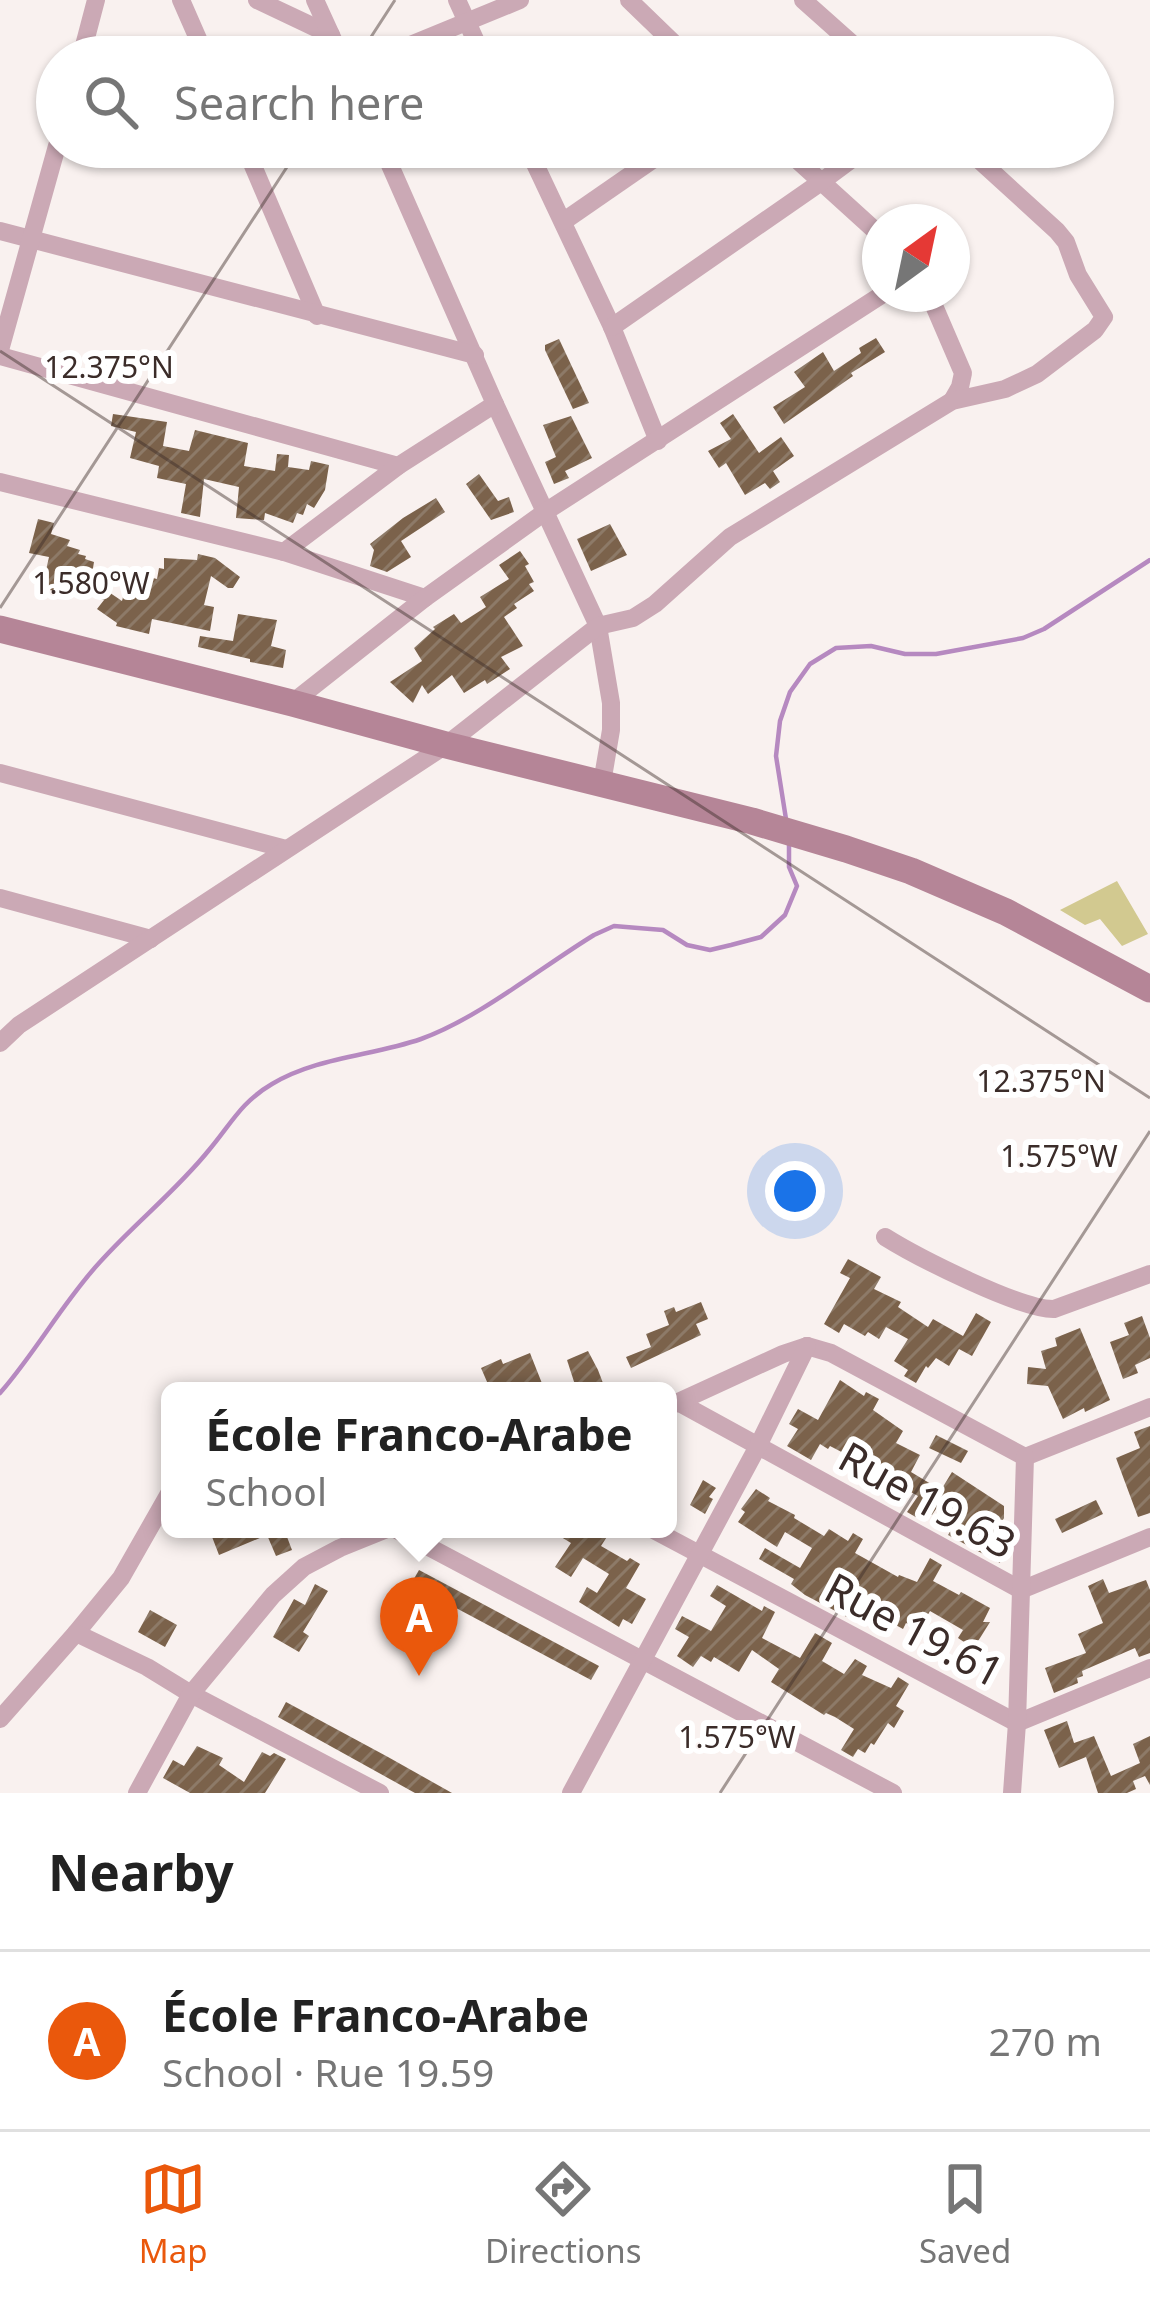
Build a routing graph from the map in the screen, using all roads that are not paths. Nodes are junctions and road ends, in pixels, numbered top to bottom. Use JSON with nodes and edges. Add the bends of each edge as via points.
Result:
{"nodes":[{"id":1,"x":96,"y":0,"type":"edge"},
{"id":2,"x":181,"y":0,"type":"edge"},
{"id":3,"x":257,"y":0,"type":"edge"},
{"id":4,"x":315,"y":0,"type":"edge"},
{"id":5,"x":458,"y":0,"type":"edge"},
{"id":6,"x":520,"y":0,"type":"edge"},
{"id":7,"x":629,"y":0,"type":"edge"},
{"id":8,"x":803,"y":0,"type":"edge"},
{"id":9,"x":467,"y":24,"type":"junction"},
{"id":10,"x":331,"y":35,"type":"joint"},
{"id":11,"x":87,"y":36,"type":"edge"},
{"id":12,"x":197,"y":36,"type":"edge"},
{"id":13,"x":436,"y":36,"type":"edge"},
{"id":14,"x":473,"y":36,"type":"edge"},
{"id":15,"x":666,"y":36,"type":"edge"},
{"id":16,"x":843,"y":36,"type":"edge"},
{"id":17,"x":51,"y":168,"type":"edge"},
{"id":18,"x":253,"y":168,"type":"edge"},
{"id":19,"x":391,"y":168,"type":"edge"},
{"id":20,"x":537,"y":168,"type":"edge"},
{"id":21,"x":640,"y":168,"type":"edge"},
{"id":22,"x":806,"y":168,"type":"edge"},
{"id":23,"x":840,"y":168,"type":"edge"},
{"id":24,"x":988,"y":168,"type":"edge"},
{"id":25,"x":821,"y":182,"type":"junction"},
{"id":26,"x":862,"y":219,"type":"edge"},
{"id":27,"x":563,"y":220,"type":"junction"},
{"id":28,"x":0,"y":230,"type":"edge"},
{"id":29,"x":32,"y":239,"type":"junction"},
{"id":30,"x":862,"y":308,"type":"edge"},
{"id":31,"x":937,"y":312,"type":"edge"},
{"id":32,"x":317,"y":316,"type":"junction"},
{"id":33,"x":611,"y":327,"type":"junction"},
{"id":34,"x":0,"y":353,"type":"edge"},
{"id":35,"x":475,"y":355,"type":"junction"},
{"id":36,"x":952,"y":401,"type":"junction"},
{"id":37,"x":495,"y":404,"type":"junction"},
{"id":38,"x":658,"y":441,"type":"junction"},
{"id":39,"x":398,"y":466,"type":"junction"},
{"id":40,"x":0,"y":482,"type":"edge"},
{"id":41,"x":545,"y":512,"type":"junction"},
{"id":42,"x":284,"y":552,"type":"junction"},
{"id":43,"x":425,"y":598,"type":"junction"},
{"id":44,"x":598,"y":626,"type":"junction"},
{"id":45,"x":0,"y":629,"type":"edge"},
{"id":46,"x":292,"y":703,"type":"junction"},
{"id":47,"x":446,"y":745,"type":"junction"},
{"id":48,"x":0,"y":773,"type":"edge"},
{"id":49,"x":602,"y":783,"type":"junction"},
{"id":50,"x":286,"y":849,"type":"junction"},
{"id":51,"x":0,"y":898,"type":"edge"},
{"id":52,"x":151,"y":939,"type":"junction"},
{"id":53,"x":1150,"y":989,"type":"edge"},
{"id":54,"x":9,"y":1023,"type":"edge"},
{"id":55,"x":0,"y":1043,"type":"edge"},
{"id":56,"x":885,"y":1237,"type":"dead end"},
{"id":57,"x":1150,"y":1274,"type":"edge"},
{"id":58,"x":807,"y":1346,"type":"junction"},
{"id":59,"x":677,"y":1403,"type":"edge"},
{"id":60,"x":677,"y":1407,"type":"edge"},
{"id":61,"x":1150,"y":1407,"type":"edge"},
{"id":62,"x":758,"y":1446,"type":"junction"},
{"id":63,"x":1025,"y":1457,"type":"junction"},
{"id":64,"x":161,"y":1508,"type":"edge"},
{"id":65,"x":1150,"y":1537,"type":"edge"},
{"id":66,"x":331,"y":1538,"type":"edge"},
{"id":67,"x":367,"y":1538,"type":"edge"},
{"id":68,"x":408,"y":1538,"type":"edge"},
{"id":69,"x":669,"y":1538,"type":"edge"},
{"id":70,"x":340,"y":1548,"type":"junction"},
{"id":71,"x":700,"y":1554,"type":"junction"},
{"id":72,"x":1021,"y":1590,"type":"junction"},
{"id":73,"x":76,"y":1633,"type":"junction"},
{"id":74,"x":643,"y":1660,"type":"junction"},
{"id":75,"x":1150,"y":1668,"type":"edge"},
{"id":76,"x":191,"y":1694,"type":"junction"},
{"id":77,"x":0,"y":1719,"type":"edge"},
{"id":78,"x":1017,"y":1724,"type":"junction"},
{"id":79,"x":136,"y":1793,"type":"edge"},
{"id":80,"x":380,"y":1793,"type":"edge"},
{"id":81,"x":571,"y":1793,"type":"edge"},
{"id":82,"x":893,"y":1793,"type":"edge"},
{"id":83,"x":1012,"y":1793,"type":"edge"}],
"edges":[{"from":1,"to":11,"type":"street"},
{"from":2,"to":12,"type":"street"},
{"from":3,"to":10,"type":"street"},
{"from":4,"to":10,"type":"street"},
{"from":5,"to":9,"type":"street"},
{"from":6,"to":9,"type":"street"},
{"from":7,"to":15,"type":"street"},
{"from":8,"to":16,"type":"street"},
{"from":9,"to":13,"type":"street"},
{"from":9,"to":14,"type":"street"},
{"from":17,"to":29,"type":"street"},
{"from":18,"to":32,"type":"street"},
{"from":19,"to":35,"type":"street"},
{"from":20,"to":27,"type":"street"},
{"from":21,"to":27,"type":"street"},
{"from":22,"to":25,"type":"street"},
{"from":23,"to":25,"type":"street"},
{"from":24,"to":36,"type":"street","via":[[1066,242],[1104,317],[1037,374]]},
{"from":25,"to":26,"type":"street"},
{"from":25,"to":33,"type":"street"},
{"from":27,"to":33,"type":"street"},
{"from":28,"to":29,"type":"street"},
{"from":29,"to":32,"type":"street"},
{"from":29,"to":34,"type":"street"},
{"from":30,"to":38,"type":"street"},
{"from":31,"to":36,"type":"street","via":[[963,373]]},
{"from":32,"to":35,"type":"street"},
{"from":33,"to":38,"type":"street"},
{"from":34,"to":39,"type":"street"},
{"from":35,"to":37,"type":"street"},
{"from":36,"to":44,"type":"street","via":[[730,537],[633,618]]},
{"from":37,"to":39,"type":"street"},
{"from":37,"to":41,"type":"street"},
{"from":38,"to":41,"type":"street"},
{"from":39,"to":42,"type":"street"},
{"from":40,"to":42,"type":"street"},
{"from":41,"to":43,"type":"street"},
{"from":41,"to":44,"type":"street"},
{"from":42,"to":43,"type":"street"},
{"from":43,"to":46,"type":"street"},
{"from":44,"to":47,"type":"street"},
{"from":44,"to":49,"type":"street","via":[[611,703]]},
{"from":45,"to":46,"type":"street"},
{"from":46,"to":47,"type":"street"},
{"from":47,"to":49,"type":"street"},
{"from":47,"to":50,"type":"street"},
{"from":48,"to":50,"type":"street"},
{"from":49,"to":53,"type":"street","via":[[911,871]]},
{"from":50,"to":52,"type":"street"},
{"from":51,"to":52,"type":"street"},
{"from":52,"to":54,"type":"street"},
{"from":54,"to":55,"type":"street"},
{"from":56,"to":57,"type":"street","via":[[1040,1310]]},
{"from":58,"to":59,"type":"street"},
{"from":58,"to":62,"type":"street"},
{"from":58,"to":63,"type":"street"},
{"from":60,"to":62,"type":"street","name":"Rue 19.63"},
{"from":61,"to":63,"type":"street"},
{"from":62,"to":71,"type":"street"},
{"from":62,"to":72,"type":"street","name":"Rue 19.63"},
{"from":63,"to":72,"type":"street"},
{"from":64,"to":73,"type":"street","via":[[121,1578]]},
{"from":65,"to":72,"type":"street","name":"Rue 19.63"},
{"from":66,"to":70,"type":"street"},
{"from":67,"to":70,"type":"street"},
{"from":68,"to":74,"type":"street"},
{"from":69,"to":71,"type":"street","name":"Rue 19.61"},
{"from":70,"to":76,"type":"street","via":[[273,1595]]},
{"from":71,"to":74,"type":"street"},
{"from":71,"to":78,"type":"street","name":"Rue 19.61"},
{"from":72,"to":78,"type":"street"},
{"from":73,"to":76,"type":"street"},
{"from":73,"to":77,"type":"street"},
{"from":74,"to":81,"type":"street"},
{"from":74,"to":82,"type":"street"},
{"from":75,"to":78,"type":"street","name":"Rue 19.61"},
{"from":76,"to":79,"type":"street"},
{"from":76,"to":80,"type":"street"},
{"from":78,"to":83,"type":"street"}]}
